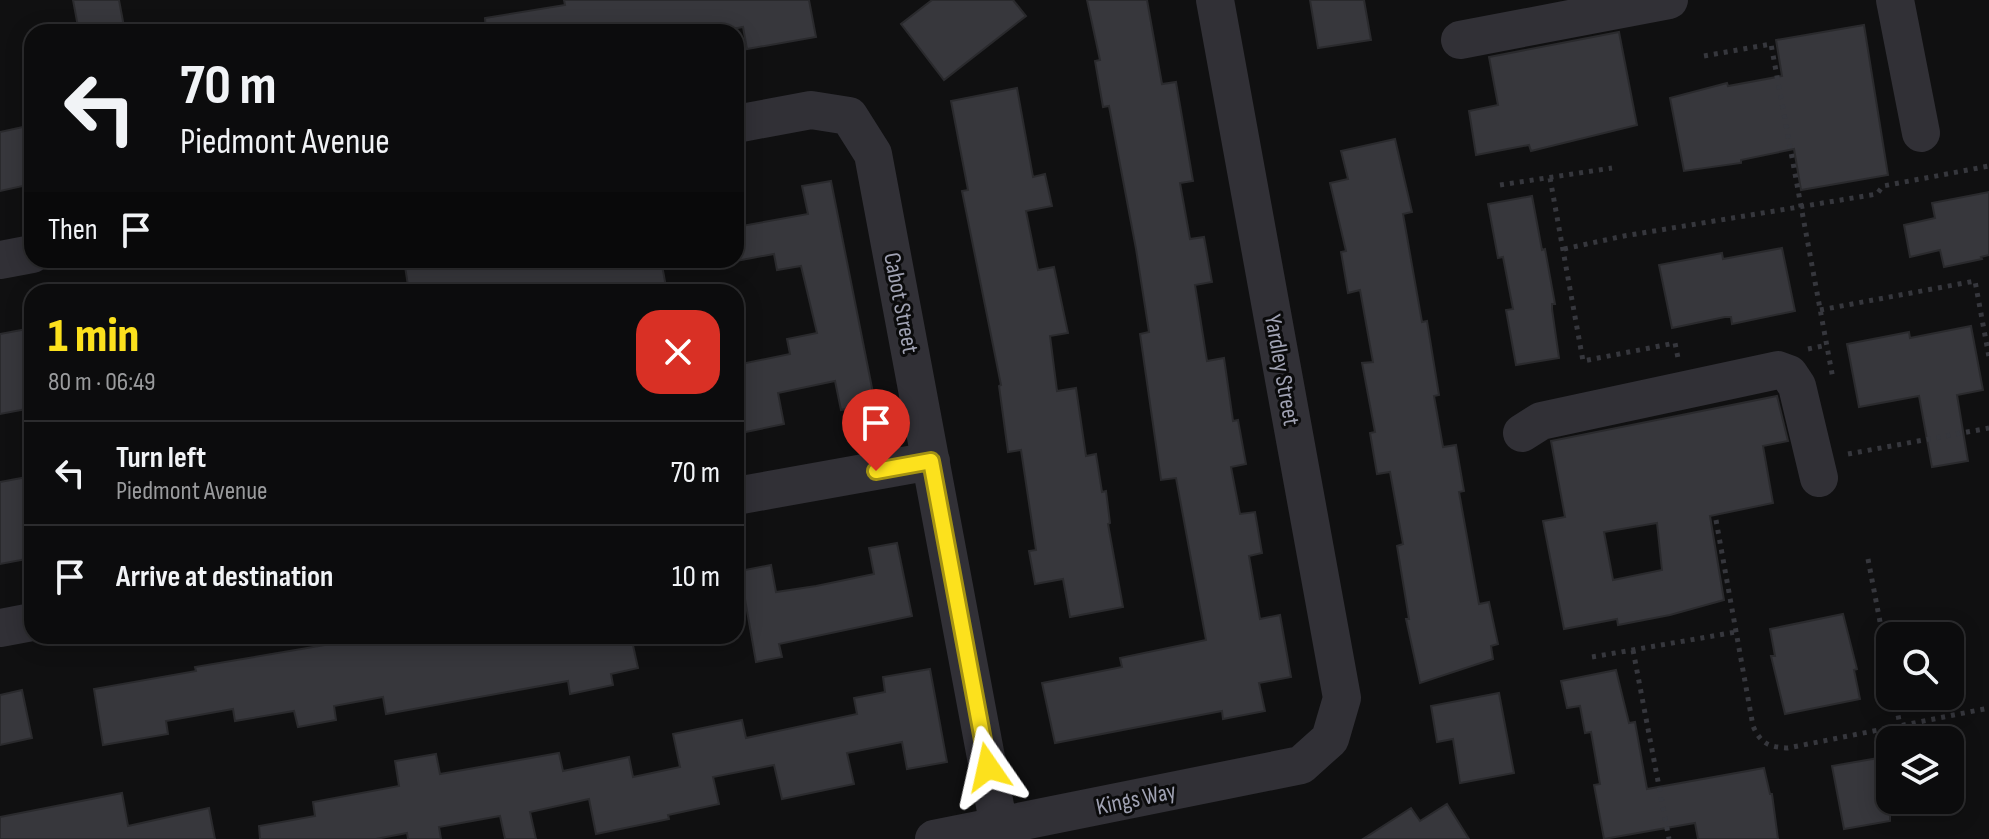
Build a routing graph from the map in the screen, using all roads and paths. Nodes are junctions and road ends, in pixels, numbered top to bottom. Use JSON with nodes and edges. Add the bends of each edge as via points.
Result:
{"nodes":[{"id":1,"x":1215,"y":0,"type":"edge"},
{"id":2,"x":1669,"y":0,"type":"edge"},
{"id":3,"x":1895,"y":0,"type":"edge"},
{"id":4,"x":1460,"y":40,"type":"dead end"},
{"id":5,"x":1704,"y":56,"type":"dead end"},
{"id":6,"x":744,"y":123,"type":"edge"},
{"id":7,"x":1921,"y":133,"type":"dead end"},
{"id":8,"x":1989,"y":166,"type":"edge"},
{"id":9,"x":1612,"y":168,"type":"dead end"},
{"id":10,"x":1550,"y":178,"type":"junction"},
{"id":11,"x":1500,"y":185,"type":"dead end"},
{"id":12,"x":1801,"y":208,"type":"junction"},
{"id":13,"x":1564,"y":249,"type":"junction"},
{"id":14,"x":24,"y":256,"type":"edge"},
{"id":15,"x":0,"y":260,"type":"edge"},
{"id":16,"x":1989,"y":295,"type":"edge"},
{"id":17,"x":1978,"y":297,"type":"junction"},
{"id":18,"x":1820,"y":310,"type":"junction"},
{"id":19,"x":1827,"y":345,"type":"junction"},
{"id":20,"x":1798,"y":351,"type":"dead end"},
{"id":21,"x":1989,"y":357,"type":"edge"},
{"id":22,"x":1678,"y":358,"type":"dead end"},
{"id":23,"x":1835,"y":392,"type":"dead end"},
{"id":24,"x":1989,"y":428,"type":"edge"},
{"id":25,"x":1522,"y":433,"type":"dead end"},
{"id":26,"x":931,"y":461,"type":"junction"},
{"id":27,"x":1833,"y":466,"type":"joint"},
{"id":28,"x":744,"y":495,"type":"edge"},
{"id":29,"x":1716,"y":520,"type":"dead end"},
{"id":30,"x":1868,"y":559,"type":"dead end"},
{"id":31,"x":1880,"y":622,"type":"edge"},
{"id":32,"x":24,"y":624,"type":"edge"},
{"id":33,"x":0,"y":628,"type":"edge"},
{"id":34,"x":1736,"y":632,"type":"junction"},
{"id":35,"x":1633,"y":650,"type":"junction"},
{"id":36,"x":1592,"y":657,"type":"dead end"},
{"id":37,"x":1989,"y":708,"type":"edge"},
{"id":38,"x":1897,"y":710,"type":"edge"},
{"id":39,"x":1900,"y":725,"type":"junction"},
{"id":40,"x":1330,"y":739,"type":"joint"},
{"id":41,"x":999,"y":827,"type":"junction"},
{"id":42,"x":934,"y":839,"type":"edge"},
{"id":43,"x":1669,"y":839,"type":"edge"}],
"edges":[{"from":1,"to":40,"type":"street","name":"Yardley Street","via":[[1342,698]]},
{"from":2,"to":4,"type":"street"},
{"from":3,"to":7,"type":"street"},
{"from":5,"to":12,"type":"path","via":[[1771,44]]},
{"from":6,"to":26,"type":"street","name":"Cabot Street","via":[[811,110],[849,116],[873,154]]},
{"from":8,"to":12,"type":"path"},
{"from":9,"to":10,"type":"path"},
{"from":10,"to":11,"type":"path"},
{"from":10,"to":13,"type":"path"},
{"from":12,"to":13,"type":"path"},
{"from":12,"to":18,"type":"path"},
{"from":13,"to":22,"type":"path","via":[[1583,361],[1675,343]]},
{"from":14,"to":15,"type":"street"},
{"from":16,"to":17,"type":"path"},
{"from":17,"to":18,"type":"path","via":[[1975,281]]},
{"from":17,"to":21,"type":"path"},
{"from":18,"to":19,"type":"path"},
{"from":19,"to":20,"type":"path"},
{"from":19,"to":23,"type":"path"},
{"from":24,"to":27,"type":"path"},
{"from":25,"to":27,"type":"street","via":[[1541,421],[1778,370],[1789,374],[1797,386]]},
{"from":26,"to":28,"type":"street"},
{"from":26,"to":41,"type":"street","name":"Cabot Street"},
{"from":29,"to":34,"type":"path"},
{"from":30,"to":31,"type":"path"},
{"from":32,"to":33,"type":"street"},
{"from":34,"to":35,"type":"path"},
{"from":34,"to":39,"type":"path","via":[[1753,726],[1770,747]]},
{"from":35,"to":36,"type":"path"},
{"from":35,"to":43,"type":"path"},
{"from":37,"to":39,"type":"path"},
{"from":38,"to":39,"type":"path"},
{"from":40,"to":41,"type":"street","name":"Kings Way","via":[[1301,765]]},
{"from":41,"to":42,"type":"street","name":"Kings Way"}]}
